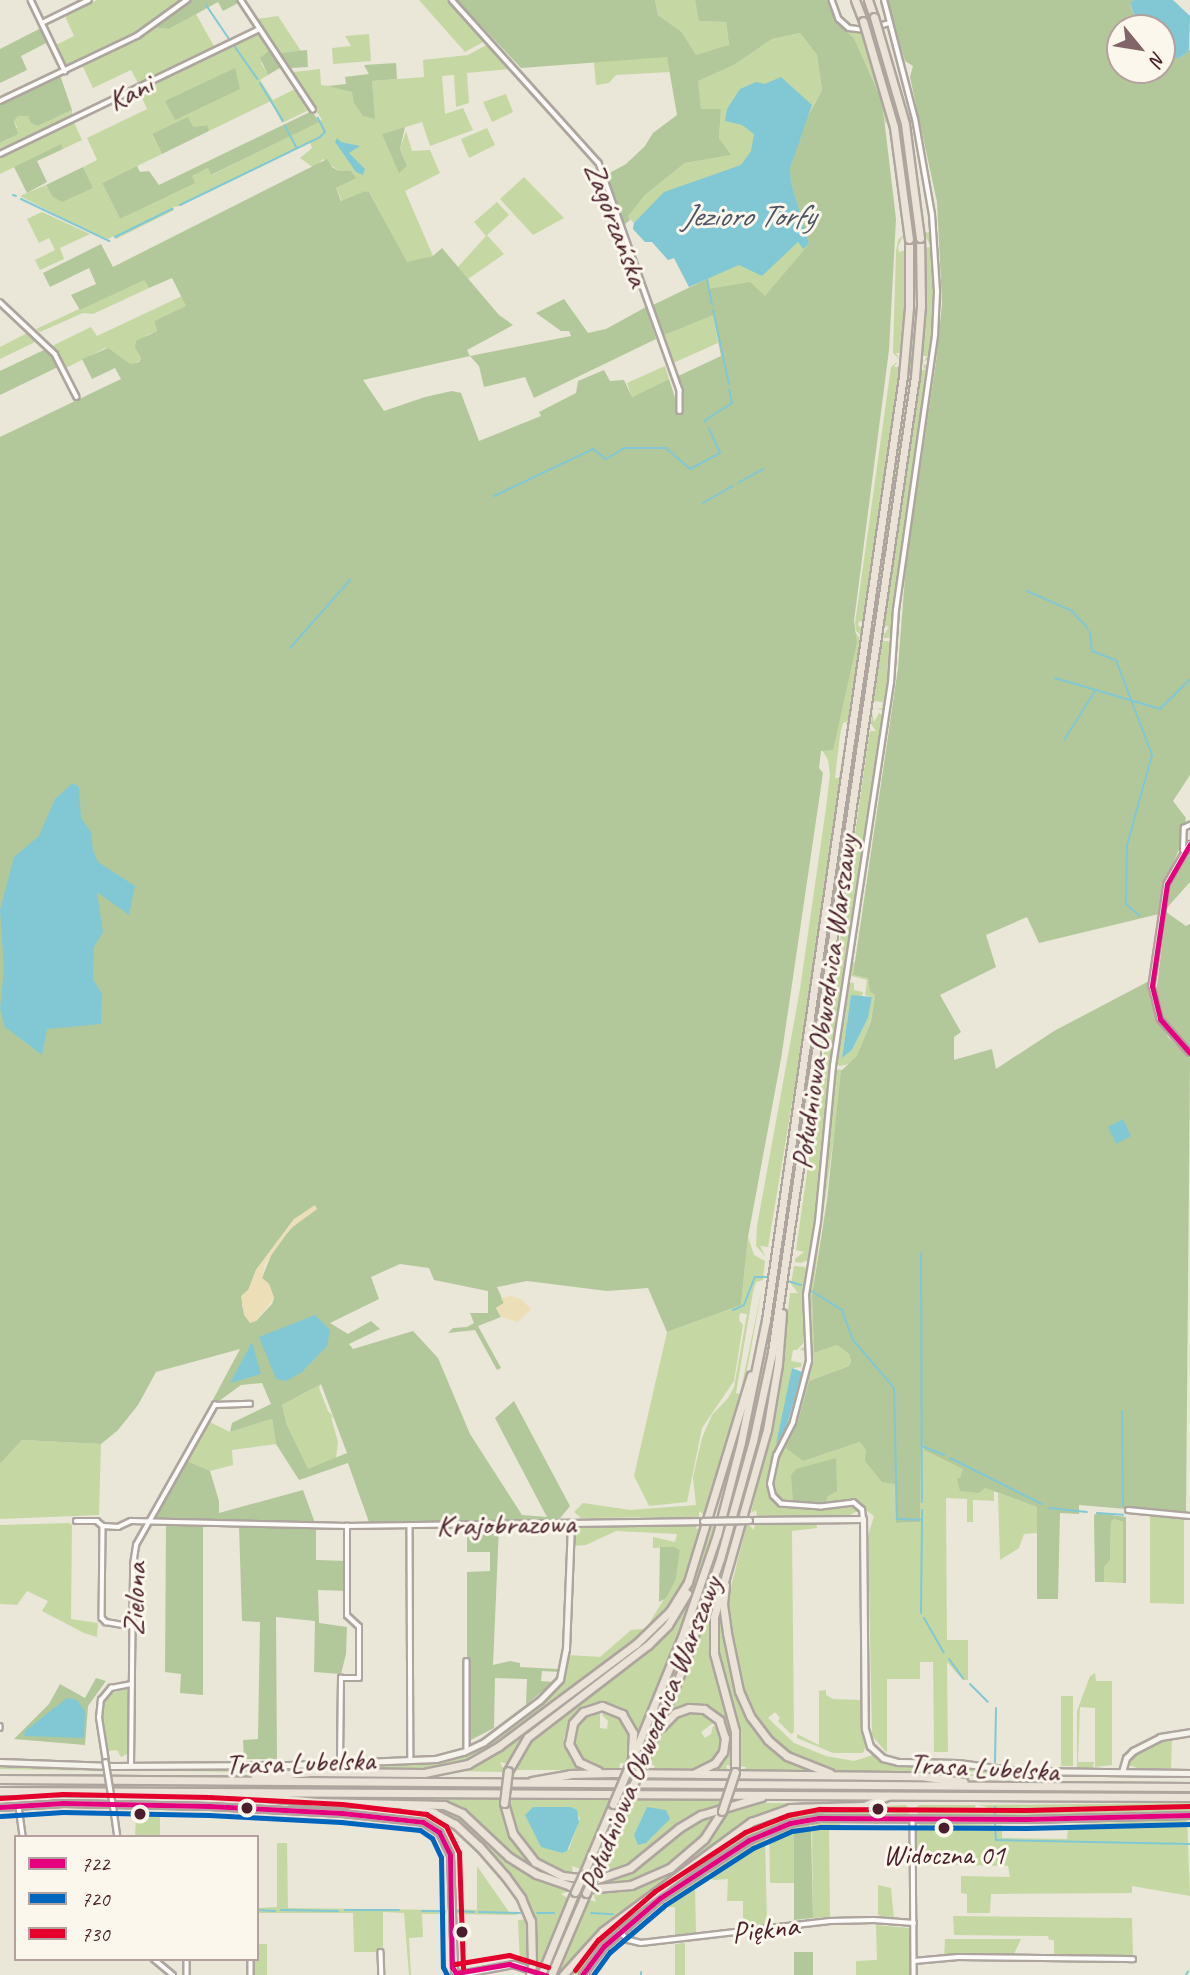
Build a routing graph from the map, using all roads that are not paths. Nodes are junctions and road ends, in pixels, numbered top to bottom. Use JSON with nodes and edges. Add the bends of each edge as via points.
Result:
{"nodes":[{"id":1,"x":31,"y":0,"type":"edge"},
{"id":2,"x":89,"y":0,"type":"edge"},
{"id":3,"x":187,"y":0,"type":"edge"},
{"id":4,"x":241,"y":0,"type":"edge"},
{"id":5,"x":452,"y":0,"type":"edge"},
{"id":6,"x":832,"y":0,"type":"edge"},
{"id":7,"x":855,"y":0,"type":"edge"},
{"id":8,"x":868,"y":0,"type":"edge"},
{"id":9,"x":884,"y":0,"type":"edge"},
{"id":10,"x":42,"y":23,"type":"junction"},
{"id":11,"x":890,"y":23,"type":"junction"},
{"id":12,"x":260,"y":29,"type":"junction"},
{"id":13,"x":65,"y":71,"type":"junction"},
{"id":14,"x":0,"y":92,"type":"edge"},
{"id":15,"x":2,"y":100,"type":"edge"},
{"id":16,"x":313,"y":109,"type":"dead end"},
{"id":17,"x":0,"y":154,"type":"edge"},
{"id":18,"x":0,"y":302,"type":"edge"},
{"id":19,"x":77,"y":397,"type":"dead end"},
{"id":20,"x":680,"y":411,"type":"dead end"},
{"id":21,"x":1190,"y":825,"type":"edge"},
{"id":22,"x":1190,"y":844,"type":"edge"},
{"id":23,"x":1183,"y":853,"type":"junction"},
{"id":24,"x":1190,"y":1053,"type":"edge"},
{"id":25,"x":782,"y":1287,"type":"junction"},
{"id":26,"x":765,"y":1320,"type":"junction"},
{"id":27,"x":250,"y":1404,"type":"dead end"},
{"id":28,"x":1128,"y":1510,"type":"dead end"},
{"id":29,"x":1190,"y":1516,"type":"edge"},
{"id":30,"x":863,"y":1519,"type":"junction"},
{"id":31,"x":76,"y":1521,"type":"dead end"},
{"id":32,"x":149,"y":1522,"type":"junction"},
{"id":33,"x":571,"y":1523,"type":"junction"},
{"id":34,"x":410,"y":1525,"type":"junction"},
{"id":35,"x":103,"y":1526,"type":"junction"},
{"id":36,"x":347,"y":1526,"type":"junction"},
{"id":37,"x":705,"y":1532,"type":"junction"},
{"id":38,"x":728,"y":1567,"type":"junction"},
{"id":39,"x":133,"y":1627,"type":"junction"},
{"id":40,"x":467,"y":1661,"type":"dead end"},
{"id":41,"x":132,"y":1684,"type":"junction"},
{"id":42,"x":1190,"y":1732,"type":"edge"},
{"id":43,"x":654,"y":1736,"type":"junction"},
{"id":44,"x":467,"y":1751,"type":"junction"},
{"id":45,"x":411,"y":1760,"type":"junction"},
{"id":46,"x":340,"y":1761,"type":"junction"},
{"id":47,"x":0,"y":1762,"type":"edge"},
{"id":48,"x":131,"y":1766,"type":"junction"},
{"id":49,"x":628,"y":1769,"type":"junction"},
{"id":50,"x":1122,"y":1772,"type":"junction"},
{"id":51,"x":613,"y":1773,"type":"junction"},
{"id":52,"x":1190,"y":1773,"type":"edge"},
{"id":53,"x":686,"y":1774,"type":"junction"},
{"id":54,"x":844,"y":1775,"type":"junction"},
{"id":55,"x":0,"y":1779,"type":"edge"},
{"id":56,"x":225,"y":1780,"type":"junction"},
{"id":57,"x":516,"y":1784,"type":"junction"},
{"id":58,"x":985,"y":1785,"type":"junction"},
{"id":59,"x":1190,"y":1787,"type":"edge"},
{"id":60,"x":0,"y":1791,"type":"edge"},
{"id":61,"x":221,"y":1792,"type":"junction"},
{"id":62,"x":772,"y":1794,"type":"junction"},
{"id":63,"x":891,"y":1795,"type":"junction"},
{"id":64,"x":1190,"y":1797,"type":"edge"},
{"id":65,"x":392,"y":1803,"type":"junction"},
{"id":66,"x":0,"y":1807,"type":"edge"},
{"id":67,"x":19,"y":1807,"type":"junction"},
{"id":68,"x":1190,"y":1815,"type":"edge"},
{"id":69,"x":913,"y":1819,"type":"junction"},
{"id":70,"x":23,"y":1835,"type":"edge"},
{"id":71,"x":118,"y":1835,"type":"edge"},
{"id":72,"x":914,"y":1923,"type":"junction"},
{"id":73,"x":620,"y":1932,"type":"junction"},
{"id":74,"x":382,"y":1952,"type":"dead end"},
{"id":75,"x":1133,"y":1959,"type":"dead end"},
{"id":76,"x":157,"y":1961,"type":"edge"},
{"id":77,"x":914,"y":1961,"type":"junction"},
{"id":78,"x":531,"y":1972,"type":"edge"},
{"id":79,"x":454,"y":1974,"type":"edge"},
{"id":80,"x":547,"y":1974,"type":"edge"},
{"id":81,"x":173,"y":1975,"type":"edge"},
{"id":82,"x":382,"y":1975,"type":"edge"},
{"id":83,"x":563,"y":1975,"type":"edge"},
{"id":84,"x":582,"y":1975,"type":"edge"},
{"id":85,"x":914,"y":1975,"type":"edge"}],
"edges":[{"from":1,"to":10,"type":"street"},
{"from":2,"to":10,"type":"street"},
{"from":3,"to":13,"type":"street","via":[[137,36]]},
{"from":4,"to":12,"type":"street"},
{"from":5,"to":20,"type":"street","name":"Zagórzańska","via":[[599,163],[680,390]]},
{"from":6,"to":11,"type":"street","via":[[839,19],[849,28],[865,30]]},
{"from":7,"to":26,"type":"highway","name":"Południowa Obwodnica Warszawy","bridge":true,"via":[[894,127],[909,239],[905,356]]},
{"from":8,"to":25,"type":"highway","name":"Południowa Obwodnica Warszawy","bridge":true,"via":[[905,124],[920,238],[917,355]]},
{"from":9,"to":11,"type":"street"},
{"from":10,"to":13,"type":"street"},
{"from":11,"to":30,"type":"street","via":[[915,119],[932,215],[935,335],[895,610],[890,692],[833,1066],[806,1295],[809,1361],[770,1484],[772,1496],[781,1504],[825,1507],[854,1503],[862,1510]]},
{"from":12,"to":16,"type":"street"},
{"from":12,"to":17,"type":"street","name":"Kani"},
{"from":13,"to":15,"type":"street"},
{"from":14,"to":15,"type":"street"},
{"from":18,"to":19,"type":"street","via":[[55,354]]},
{"from":21,"to":23,"type":"street","via":[[1184,828]]},
{"from":22,"to":23,"type":"street"},
{"from":23,"to":24,"type":"street","via":[[1167,884],[1152,986],[1160,1019]]},
{"from":25,"to":38,"type":"highway","via":[[778,1364],[767,1430]]},
{"from":25,"to":43,"type":"highway","name":"Południowa Obwodnica Warszawy","via":[[765,1390],[733,1516],[688,1654]]},
{"from":26,"to":37,"type":"highway"},
{"from":26,"to":49,"type":"highway","name":"Południowa Obwodnica Warszawy","via":[[717,1535],[682,1637]]},
{"from":27,"to":32,"type":"street","name":"Zielona","via":[[215,1405]]},
{"from":28,"to":29,"type":"street"},
{"from":30,"to":33,"type":"street","name":"Krajobrazowa","bridge":true},
{"from":30,"to":50,"type":"street","name":"Trasa Lubelska","via":[[865,1729],[873,1750],[898,1762],[949,1762],[1020,1771]]},
{"from":31,"to":35,"type":"street","name":"Krajobrazowa","via":[[97,1521]]},
{"from":32,"to":35,"type":"street","name":"Krajobrazowa"},
{"from":32,"to":36,"type":"street","name":"Krajobrazowa"},
{"from":32,"to":39,"type":"street","name":"Zielona","via":[[134,1554]]},
{"from":33,"to":34,"type":"street","name":"Krajobrazowa"},
{"from":33,"to":44,"type":"street","via":[[566,1649],[560,1679],[540,1700]]},
{"from":34,"to":36,"type":"street","name":"Krajobrazowa"},
{"from":34,"to":45,"type":"street"},
{"from":35,"to":39,"type":"street","via":[[102,1618]]},
{"from":36,"to":46,"type":"street","via":[[346,1616],[359,1627],[359,1678],[341,1678]]},
{"from":37,"to":56,"type":"highway","via":[[688,1582],[659,1624],[483,1756],[435,1772],[311,1772]]},
{"from":37,"to":62,"type":"highway","bridge":true,"via":[[691,1584],[668,1625],[638,1654],[528,1737],[508,1771],[504,1803],[513,1834],[535,1862],[563,1876],[594,1880],[631,1868],[701,1815]]},
{"from":38,"to":54,"type":"highway","via":[[725,1619],[739,1691],[750,1716],[787,1756]]},
{"from":38,"to":65,"type":"highway","bridge":true,"via":[[716,1603],[713,1642],[735,1731],[735,1772],[722,1811],[704,1839],[670,1868],[631,1885],[596,1888],[559,1883],[529,1870],[453,1808],[433,1802]]},
{"from":39,"to":41,"type":"street","name":"Zielona"},
{"from":40,"to":44,"type":"street"},
{"from":41,"to":48,"type":"street","name":"Zielona"},
{"from":41,"to":71,"type":"street","bridge":true,"via":[[111,1688],[101,1700],[99,1718]]},
{"from":42,"to":50,"type":"street","via":[[1160,1737],[1133,1751]]},
{"from":43,"to":53,"type":"highway","via":[[670,1717],[689,1707],[704,1709],[719,1720],[725,1738],[720,1757],[709,1767]]},
{"from":43,"to":80,"type":"highway","name":"Południowa Obwodnica Warszawy","bridge":true},
{"from":44,"to":45,"type":"street","name":"Trasa Lubelska"},
{"from":45,"to":46,"type":"street","name":"Trasa Lubelska"},
{"from":46,"to":48,"type":"street","name":"Trasa Lubelska"},
{"from":47,"to":48,"type":"street","name":"Trasa Lubelska"},
{"from":49,"to":51,"type":"highway","via":[[633,1741],[628,1721],[608,1707],[590,1709],[573,1723],[571,1751],[585,1767]]},
{"from":49,"to":80,"type":"highway","name":"Południowa Obwodnica Warszawy","bridge":true,"via":[[575,1892]]},
{"from":50,"to":52,"type":"street","name":"Trasa Lubelska"},
{"from":51,"to":53,"type":"highway"},
{"from":51,"to":57,"type":"highway","via":[[570,1774]]},
{"from":53,"to":54,"type":"highway"},
{"from":54,"to":58,"type":"highway","via":[[940,1777]]},
{"from":55,"to":56,"type":"highway"},
{"from":56,"to":57,"type":"highway"},
{"from":57,"to":58,"type":"highway"},
{"from":58,"to":59,"type":"highway"},
{"from":60,"to":61,"type":"highway"},
{"from":61,"to":62,"type":"highway"},
{"from":61,"to":65,"type":"highway","via":[[261,1799]]},
{"from":62,"to":63,"type":"highway"},
{"from":63,"to":64,"type":"highway"},
{"from":63,"to":83,"type":"highway","via":[[864,1806],[790,1808],[751,1822],[603,1931]]},
{"from":65,"to":78,"type":"highway","via":[[446,1819],[487,1854],[527,1909],[533,1932]]},
{"from":66,"to":67,"type":"street","name":"Trasa Lubelska"},
{"from":67,"to":70,"type":"street"},
{"from":67,"to":79,"type":"street","name":"Trasa Lubelska","via":[[131,1804],[413,1819],[436,1829],[448,1846]]},
{"from":68,"to":69,"type":"street","name":"Trasa Lubelska"},
{"from":69,"to":72,"type":"street"},
{"from":69,"to":73,"type":"street","name":"Trasa Lubelska","via":[[819,1818],[767,1830],[669,1892]]},
{"from":72,"to":73,"type":"street","name":"Piękna","via":[[830,1921],[644,1943]]},
{"from":72,"to":77,"type":"street"},
{"from":73,"to":84,"type":"street","name":"Trasa Lubelska"},
{"from":74,"to":82,"type":"street"},
{"from":75,"to":77,"type":"street","via":[[958,1957]]},
{"from":76,"to":81,"type":"street"},
{"from":77,"to":85,"type":"street"},
{"from":79,"to":80,"type":"street","via":[[513,1964]]}]}
